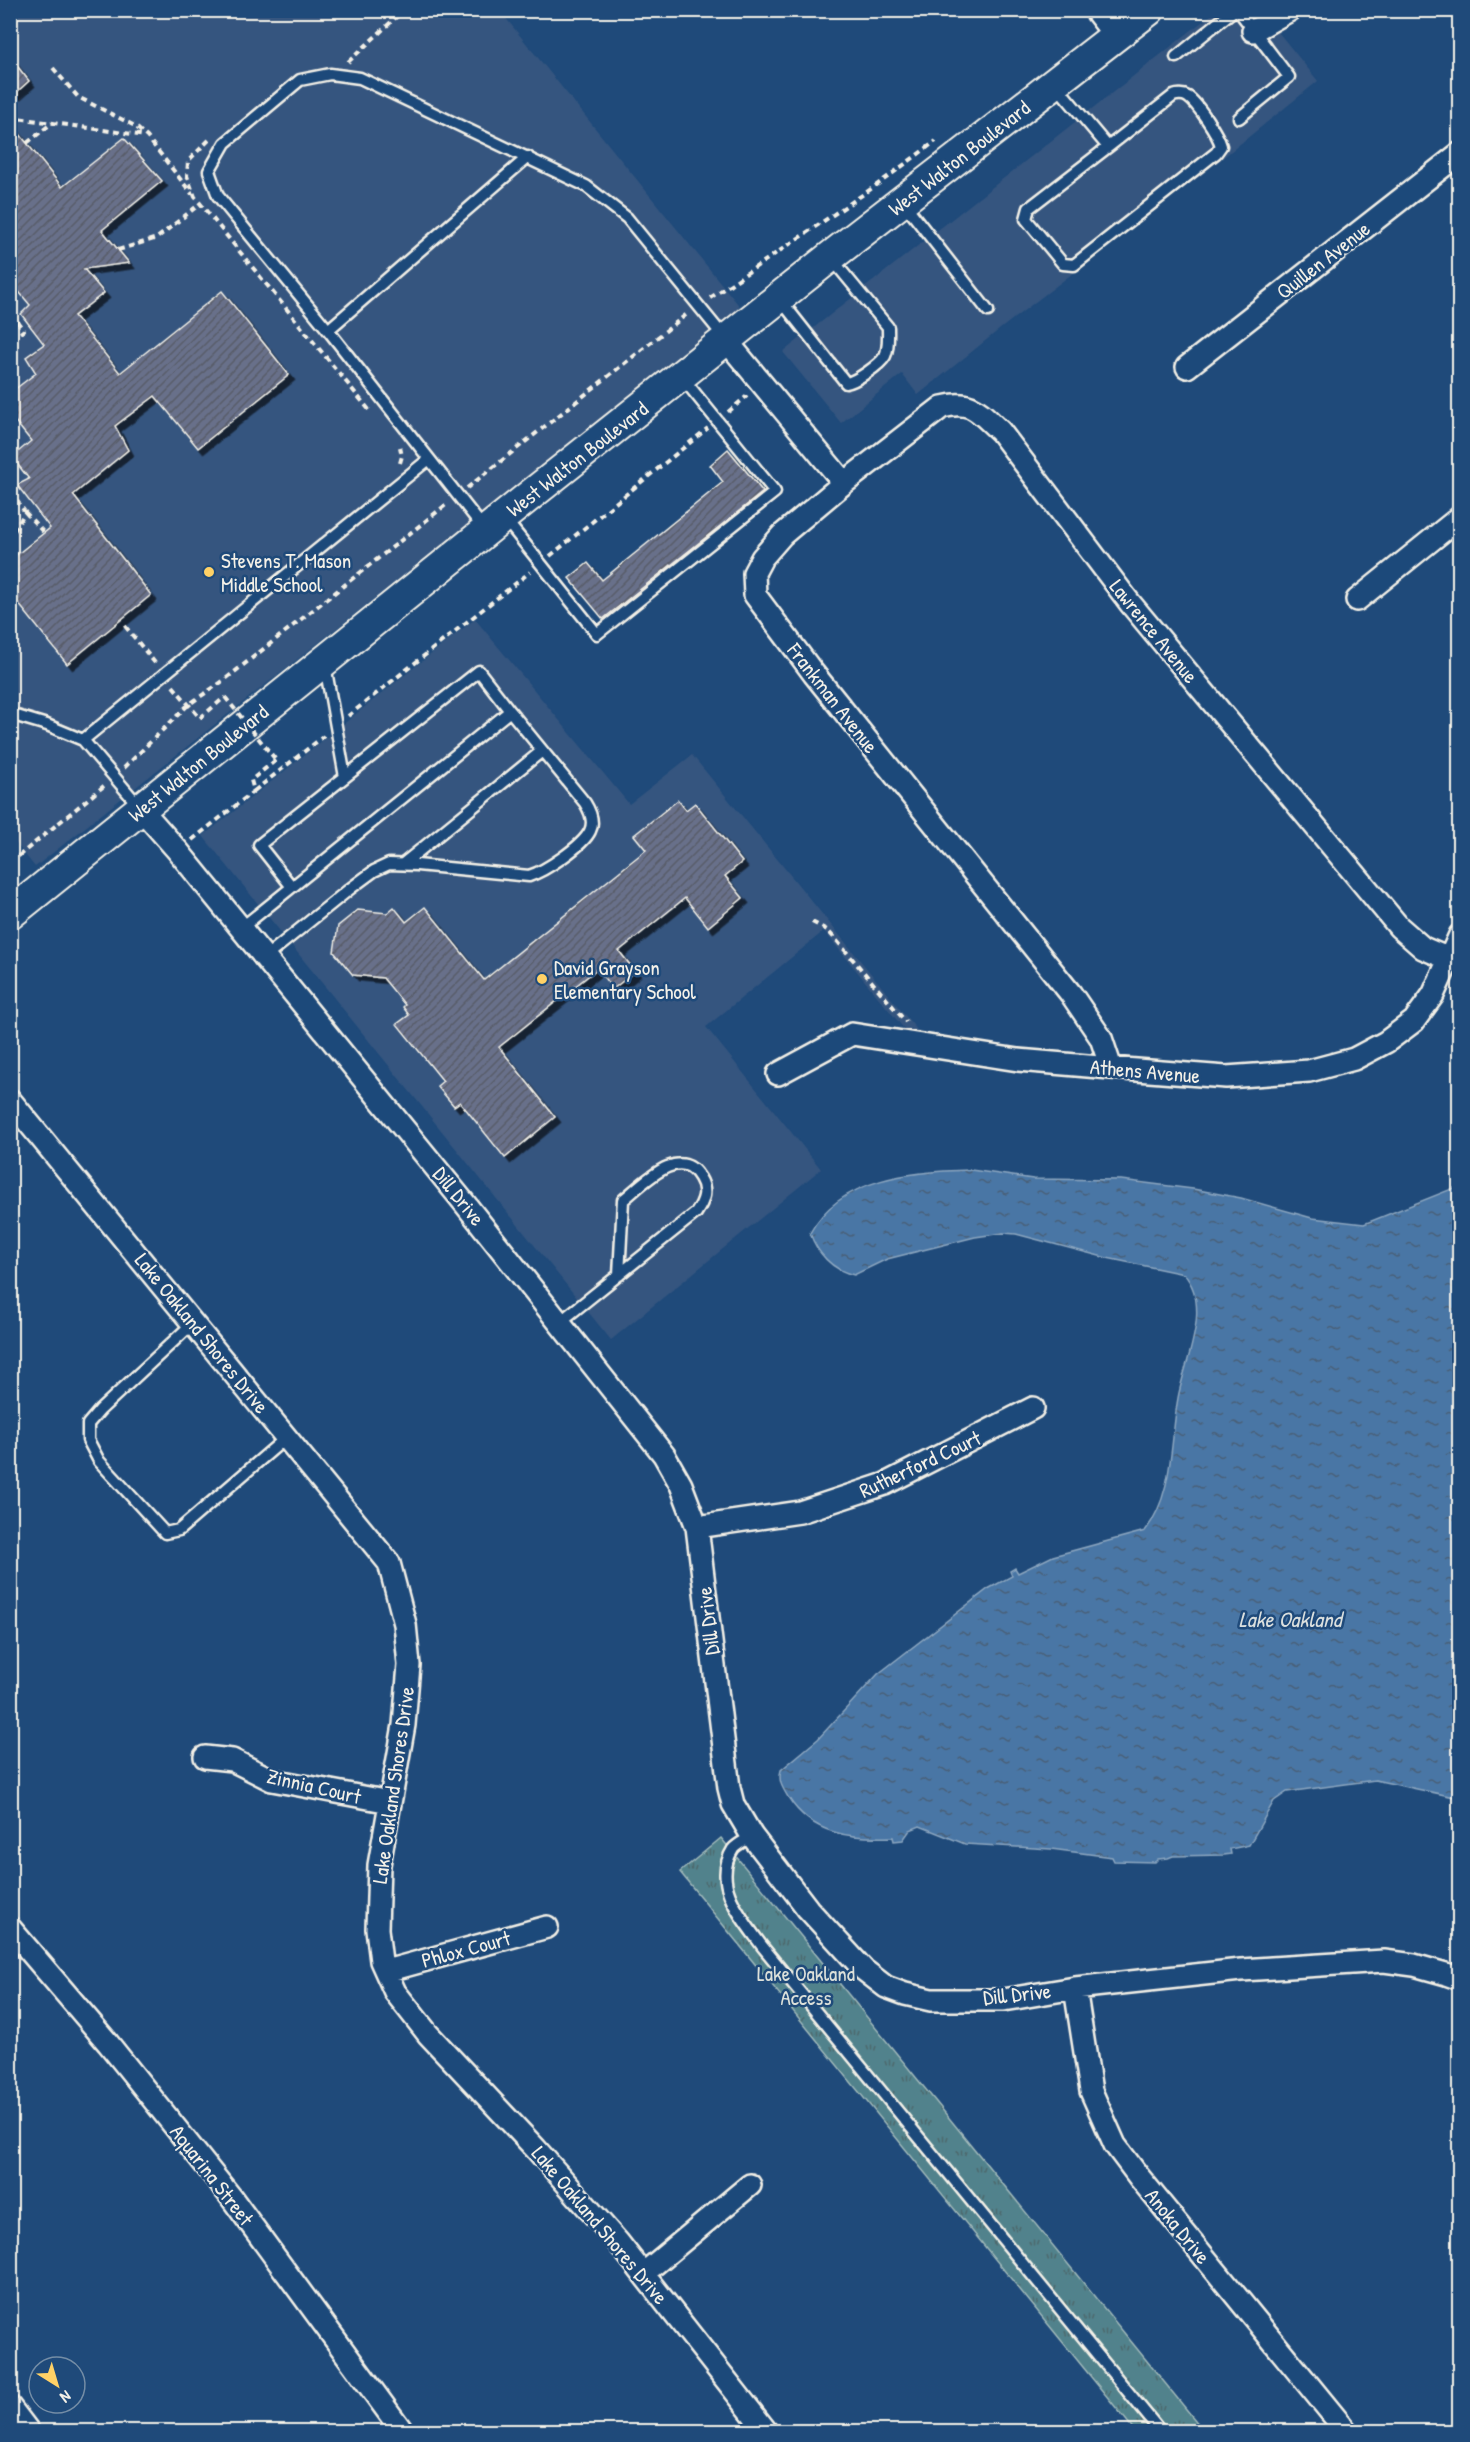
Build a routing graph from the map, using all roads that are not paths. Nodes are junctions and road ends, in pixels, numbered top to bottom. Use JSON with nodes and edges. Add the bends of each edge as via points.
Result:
{"nodes":[{"id":1,"x":1095,"y":10,"type":"edge"},
{"id":2,"x":1149,"y":10,"type":"edge"},
{"id":3,"x":1236,"y":10,"type":"edge"},
{"id":4,"x":1290,"y":10,"type":"edge"},
{"id":5,"x":1253,"y":31,"type":"junction"},
{"id":6,"x":1116,"y":37,"type":"junction"},
{"id":7,"x":1176,"y":57,"type":"dead end"},
{"id":8,"x":1055,"y":84,"type":"junction"},
{"id":9,"x":1239,"y":118,"type":"dead end"},
{"id":10,"x":1108,"y":147,"type":"junction"},
{"id":11,"x":1460,"y":153,"type":"edge"},
{"id":12,"x":528,"y":158,"type":"junction"},
{"id":13,"x":903,"y":201,"type":"junction"},
{"id":14,"x":831,"y":257,"type":"junction"},
{"id":15,"x":779,"y":298,"type":"junction"},
{"id":16,"x":988,"y":311,"type":"dead end"},
{"id":17,"x":328,"y":330,"type":"junction"},
{"id":18,"x":726,"y":340,"type":"junction"},
{"id":19,"x":1187,"y":367,"type":"dead end"},
{"id":20,"x":681,"y":376,"type":"junction"},
{"id":21,"x":429,"y":459,"type":"junction"},
{"id":22,"x":844,"y":483,"type":"junction"},
{"id":23,"x":1460,"y":517,"type":"edge"},
{"id":24,"x":495,"y":524,"type":"junction"},
{"id":25,"x":1357,"y":600,"type":"dead end"},
{"id":26,"x":324,"y":661,"type":"junction"},
{"id":27,"x":510,"y":711,"type":"junction"},
{"id":28,"x":10,"y":714,"type":"edge"},
{"id":29,"x":83,"y":740,"type":"junction"},
{"id":30,"x":542,"y":751,"type":"junction"},
{"id":31,"x":345,"y":777,"type":"junction"},
{"id":32,"x":141,"y":809,"type":"junction"},
{"id":33,"x":403,"y":864,"type":"junction"},
{"id":34,"x":292,"y":888,"type":"junction"},
{"id":35,"x":10,"y":914,"type":"edge"},
{"id":36,"x":240,"y":929,"type":"junction"},
{"id":37,"x":1460,"y":935,"type":"edge"},
{"id":38,"x":264,"y":958,"type":"junction"},
{"id":39,"x":1449,"y":959,"type":"junction"},
{"id":40,"x":1111,"y":1068,"type":"junction"},
{"id":41,"x":778,"y":1074,"type":"dead end"},
{"id":42,"x":10,"y":1100,"type":"edge"},
{"id":43,"x":619,"y":1275,"type":"junction"},
{"id":44,"x":560,"y":1322,"type":"junction"},
{"id":45,"x":193,"y":1323,"type":"junction"},
{"id":46,"x":1034,"y":1408,"type":"dead end"},
{"id":47,"x":287,"y":1437,"type":"junction"},
{"id":48,"x":697,"y":1527,"type":"junction"},
{"id":49,"x":205,"y":1757,"type":"dead end"},
{"id":50,"x":390,"y":1802,"type":"junction"},
{"id":51,"x":752,"y":1836,"type":"junction"},
{"id":52,"x":547,"y":1927,"type":"dead end"},
{"id":53,"x":10,"y":1928,"type":"edge"},
{"id":54,"x":386,"y":1971,"type":"junction"},
{"id":55,"x":1460,"y":1979,"type":"edge"},
{"id":56,"x":1075,"y":1988,"type":"junction"},
{"id":57,"x":750,"y":2185,"type":"dead end"},
{"id":58,"x":643,"y":2274,"type":"junction"},
{"id":59,"x":10,"y":2407,"type":"edge"},
{"id":60,"x":29,"y":2432,"type":"edge"},
{"id":61,"x":403,"y":2432,"type":"edge"},
{"id":62,"x":767,"y":2432,"type":"edge"},
{"id":63,"x":1161,"y":2432,"type":"edge"},
{"id":64,"x":1347,"y":2432,"type":"edge"}],
"edges":[{"from":1,"to":6,"type":"street"},
{"from":2,"to":6,"type":"main road","name":"West Walton Boulevard"},
{"from":3,"to":5,"type":"lane"},
{"from":3,"to":7,"type":"lane"},
{"from":4,"to":5,"type":"street"},
{"from":5,"to":9,"type":"lane","via":[[1289,77]]},
{"from":6,"to":8,"type":"main road","name":"West Walton Boulevard"},
{"from":8,"to":10,"type":"lane"},
{"from":8,"to":13,"type":"main road","name":"West Walton Boulevard"},
{"from":10,"to":10,"type":"lane","via":[[1180,94],[1189,97],[1219,137],[1221,146],[1074,265],[1063,264],[1026,219],[1026,213]]},
{"from":11,"to":19,"type":"street","name":"Quillen Avenue"},
{"from":12,"to":17,"type":"lane"},
{"from":12,"to":17,"type":"lane","via":[[360,78],[330,74],[300,80],[225,143],[209,171],[218,196]]},
{"from":12,"to":18,"type":"lane","via":[[586,186],[627,218]]},
{"from":13,"to":14,"type":"main road","name":"West Walton Boulevard"},
{"from":13,"to":16,"type":"lane"},
{"from":14,"to":15,"type":"main road","name":"West Walton Boulevard"},
{"from":14,"to":15,"type":"lane","via":[[888,327],[884,357],[854,382],[846,383]]},
{"from":15,"to":18,"type":"main road","name":"West Walton Boulevard"},
{"from":17,"to":21,"type":"lane"},
{"from":18,"to":20,"type":"main road","name":"West Walton Boulevard"},
{"from":18,"to":22,"type":"street"},
{"from":20,"to":24,"type":"main road","name":"West Walton Boulevard"},
{"from":20,"to":24,"type":"lane","via":[[775,492],[597,634],[541,563]]},
{"from":21,"to":24,"type":"lane","via":[[458,496]]},
{"from":21,"to":29,"type":"lane"},
{"from":22,"to":39,"type":"street","name":"Lawrence Avenue","via":[[942,407],[959,403],[976,409],[1000,430],[1130,603],[1399,927],[1423,948]]},
{"from":22,"to":40,"type":"street","name":"Frankman Avenue","via":[[762,558],[754,573],[755,595],[1071,994],[1101,1038]]},
{"from":23,"to":25,"type":"street"},
{"from":24,"to":26,"type":"main road","name":"West Walton Boulevard"},
{"from":26,"to":31,"type":"lane"},
{"from":26,"to":32,"type":"main road","name":"West Walton Boulevard"},
{"from":27,"to":30,"type":"lane"},
{"from":27,"to":31,"type":"lane","via":[[478,671]]},
{"from":27,"to":34,"type":"lane"},
{"from":28,"to":29,"type":"lane"},
{"from":29,"to":32,"type":"lane"},
{"from":30,"to":33,"type":"lane"},
{"from":30,"to":33,"type":"lane","via":[[591,814],[592,829],[585,839],[539,873],[529,876]]},
{"from":31,"to":34,"type":"lane","via":[[259,845]]},
{"from":32,"to":35,"type":"main road","name":"West Walton Boulevard"},
{"from":32,"to":36,"type":"street","name":"Dill Drive"},
{"from":33,"to":38,"type":"lane","via":[[389,864],[374,871]]},
{"from":34,"to":36,"type":"lane"},
{"from":36,"to":38,"type":"street","name":"Dill Drive"},
{"from":37,"to":39,"type":"street","name":"Athens Avenue"},
{"from":38,"to":44,"type":"street","name":"Dill Drive"},
{"from":39,"to":40,"type":"street","name":"Athens Avenue","via":[[1433,995],[1414,1021],[1354,1059],[1309,1071],[1226,1077]]},
{"from":40,"to":41,"type":"street","name":"Athens Avenue","via":[[1018,1060],[852,1034]]},
{"from":42,"to":45,"type":"street","name":"Lake Oakland Shores Drive"},
{"from":43,"to":43,"type":"lane","via":[[696,1213],[704,1201],[705,1185],[688,1164],[664,1168],[623,1200]]},
{"from":43,"to":44,"type":"lane"},
{"from":44,"to":48,"type":"street","name":"Dill Drive","via":[[664,1455]]},
{"from":45,"to":47,"type":"street","name":"Lake Oakland Shores Drive"},
{"from":45,"to":47,"type":"lane","via":[[88,1424],[88,1440],[99,1461],[165,1533],[179,1530]]},
{"from":46,"to":48,"type":"street","name":"Rutherford Court","via":[[875,1488],[800,1512]]},
{"from":47,"to":50,"type":"street","name":"Lake Oakland Shores Drive","via":[[389,1563],[405,1624],[409,1665],[404,1725]]},
{"from":48,"to":51,"type":"street","name":"Dill Drive","via":[[729,1788],[733,1804]]},
{"from":49,"to":50,"type":"street","name":"Zinnia Court","via":[[232,1760],[272,1780]]},
{"from":50,"to":54,"type":"street","name":"Lake Oakland Shores Drive","via":[[380,1864],[377,1929]]},
{"from":51,"to":56,"type":"street","name":"Dill Drive","via":[[835,1940],[886,1987],[931,2000],[1003,2000]]},
{"from":51,"to":63,"type":"lane","via":[[734,1848],[725,1870],[726,1886],[742,1918]]},
{"from":52,"to":54,"type":"street","name":"Phlox Court"},
{"from":53,"to":61,"type":"street","name":"Aquarina Street","via":[[231,2197]]},
{"from":54,"to":58,"type":"street","name":"Lake Oakland Shores Drive","via":[[396,1992],[428,2034],[536,2149]]},
{"from":55,"to":56,"type":"street","name":"Dill Drive","via":[[1414,1965],[1384,1961],[1241,1970]]},
{"from":56,"to":64,"type":"street","name":"Anoka Drive","via":[[1091,2091],[1115,2145]]},
{"from":57,"to":58,"type":"street"},
{"from":58,"to":62,"type":"street","name":"Lake Oakland Shores Drive"},
{"from":59,"to":60,"type":"street"}]}
